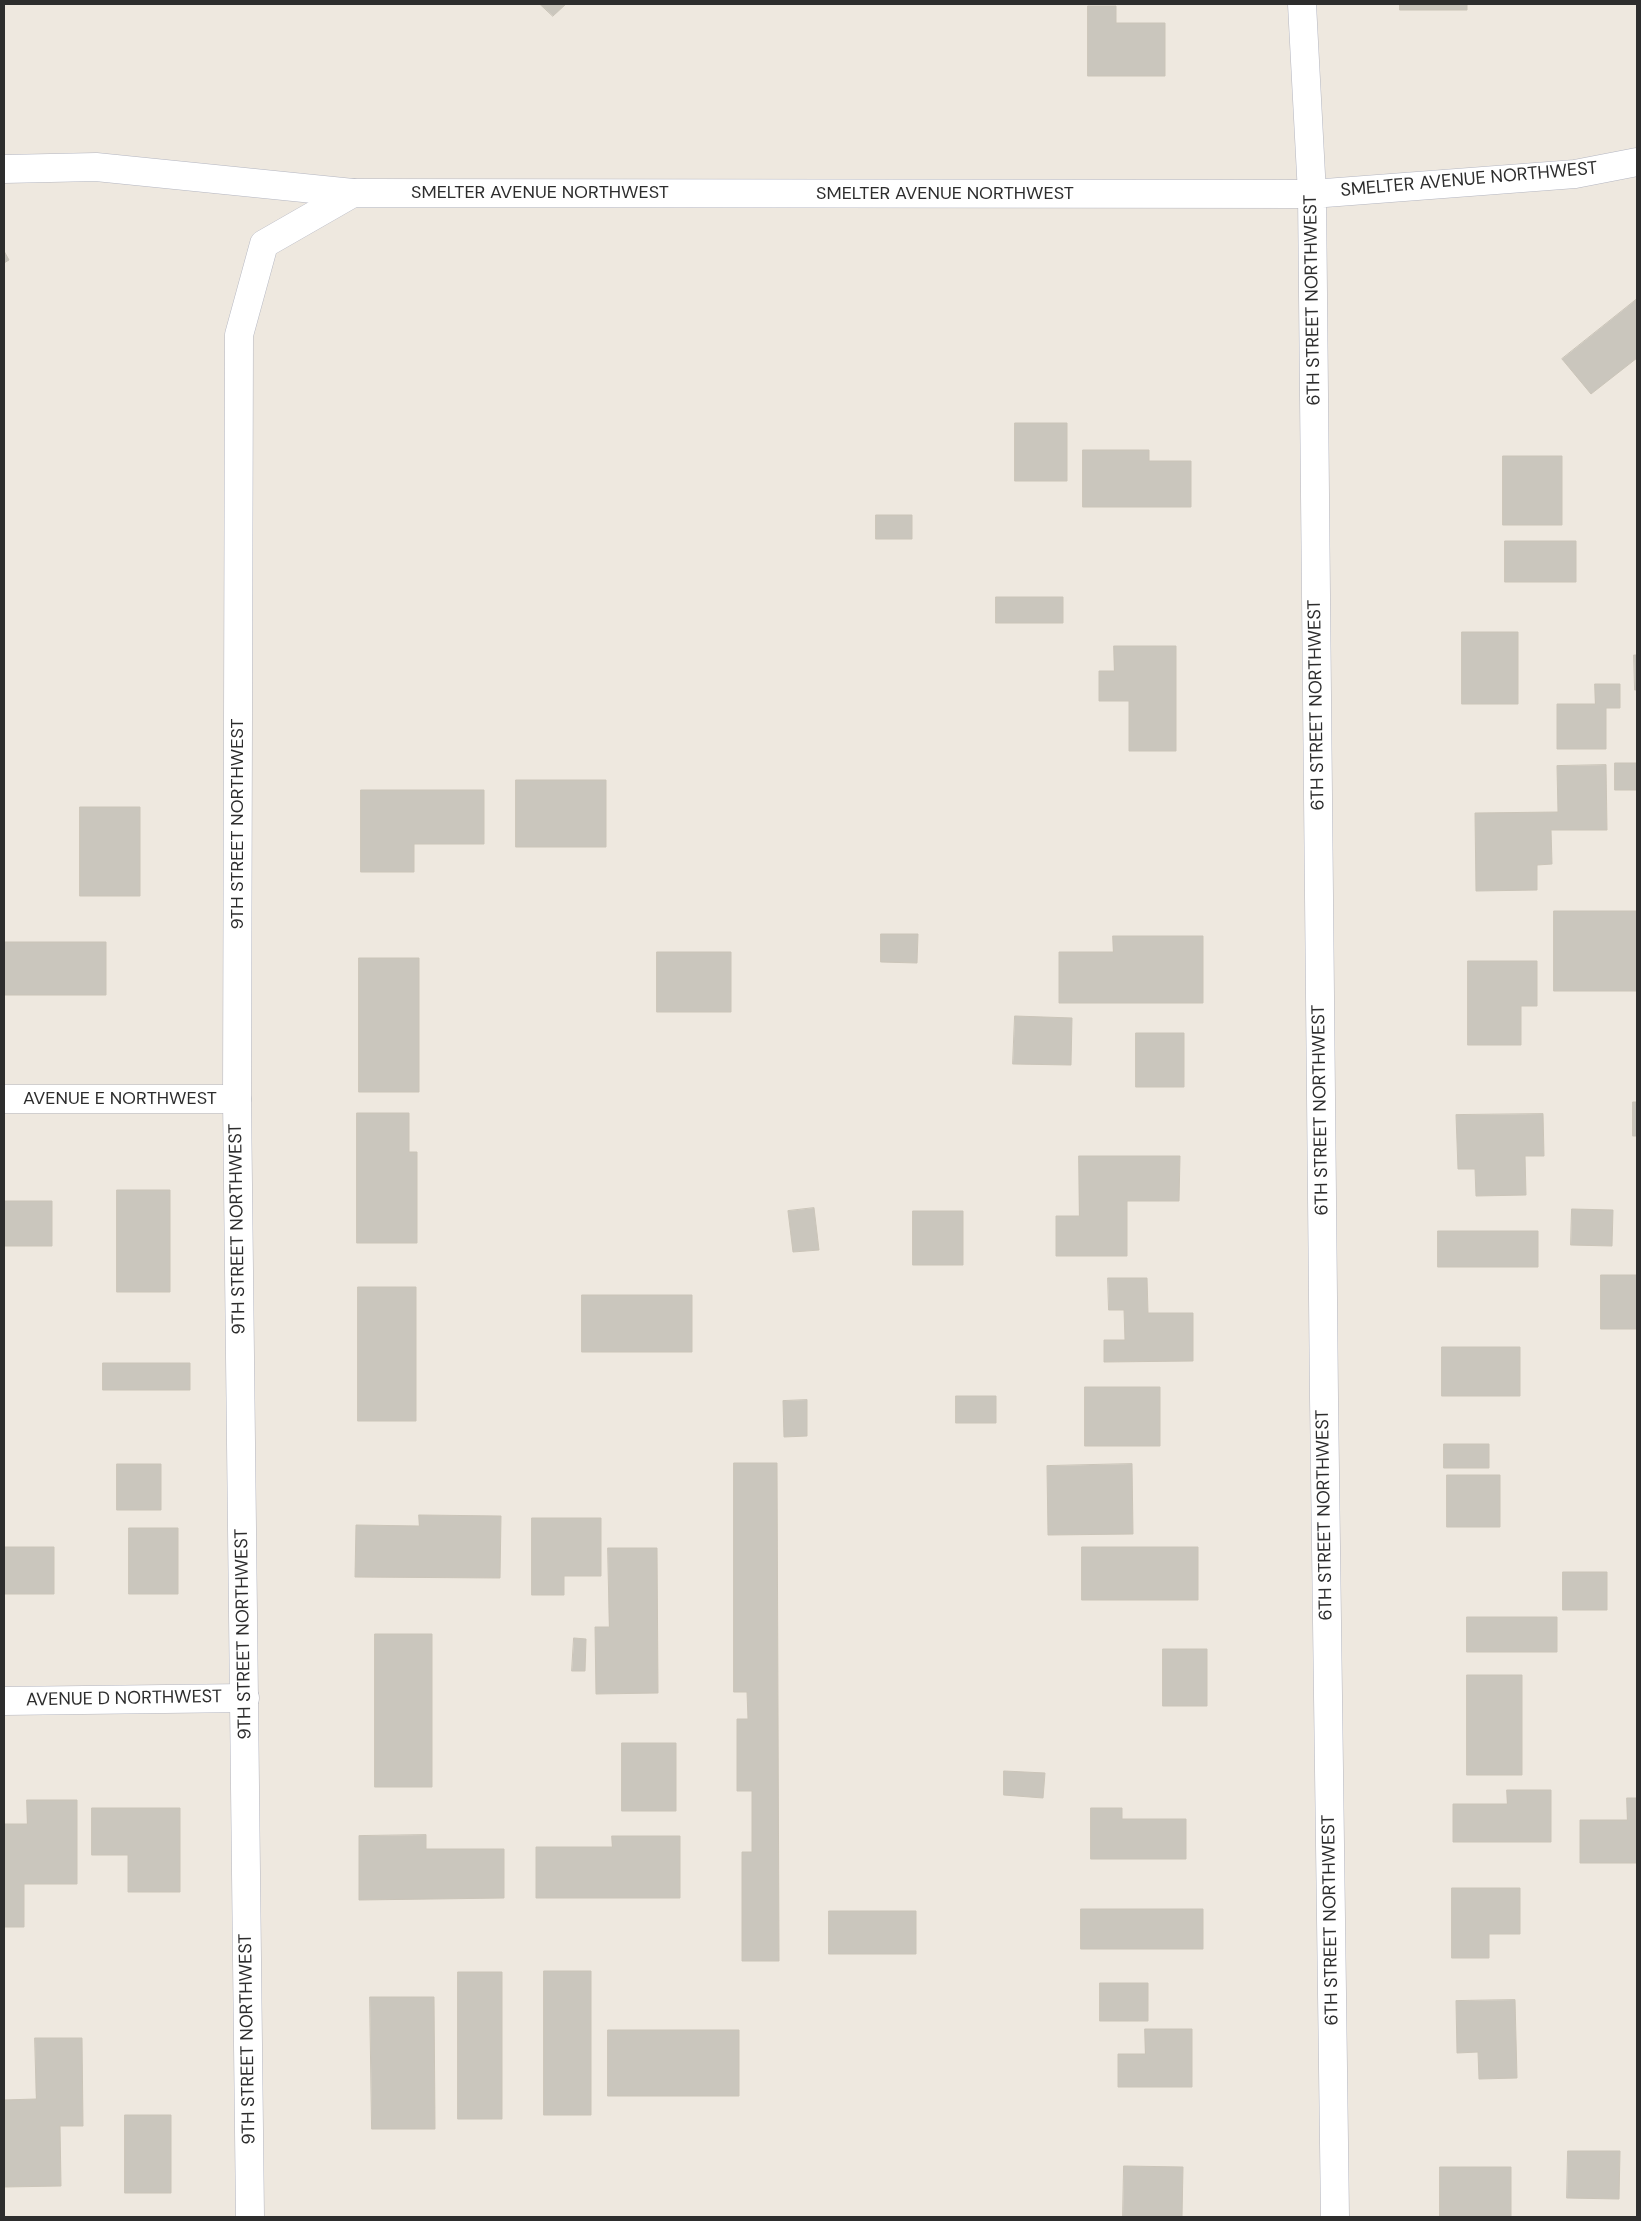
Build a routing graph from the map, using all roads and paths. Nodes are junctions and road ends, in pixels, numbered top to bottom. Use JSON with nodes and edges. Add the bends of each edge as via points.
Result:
{"nodes":[{"id":1,"x":1302,"y":4,"type":"edge"},
{"id":2,"x":1637,"y":162,"type":"edge"},
{"id":3,"x":4,"y":169,"type":"edge"},
{"id":4,"x":353,"y":193,"type":"junction"},
{"id":5,"x":1312,"y":194,"type":"junction"},
{"id":6,"x":264,"y":244,"type":"joint"},
{"id":7,"x":4,"y":1099,"type":"edge"},
{"id":8,"x":237,"y":1099,"type":"junction"},
{"id":9,"x":245,"y":1698,"type":"junction"},
{"id":10,"x":4,"y":1701,"type":"edge"},
{"id":11,"x":250,"y":2217,"type":"edge"},
{"id":12,"x":1335,"y":2217,"type":"edge"}],
"edges":[{"from":1,"to":5,"type":"street","name":"6TH STREET NORTHWEST"},
{"from":2,"to":5,"type":"street","name":"SMELTER AVENUE NORTHWEST","via":[[1575,174]]},
{"from":3,"to":4,"type":"street","via":[[96,168]]},
{"from":4,"to":5,"type":"street","name":"SMELTER AVENUE NORTHWEST"},
{"from":4,"to":6,"type":"street","name":"SMELTER AVENUE NORTHWEST"},
{"from":5,"to":12,"type":"street","name":"6TH STREET NORTHWEST"},
{"from":6,"to":8,"type":"street","name":"9TH STREET NORTHWEST","via":[[239,335]]},
{"from":7,"to":8,"type":"street","name":"AVENUE E NORTHWEST"},
{"from":8,"to":9,"type":"street","name":"9TH STREET NORTHWEST"},
{"from":9,"to":10,"type":"street","name":"AVENUE D NORTHWEST"},
{"from":9,"to":11,"type":"street","name":"9TH STREET NORTHWEST"}]}
